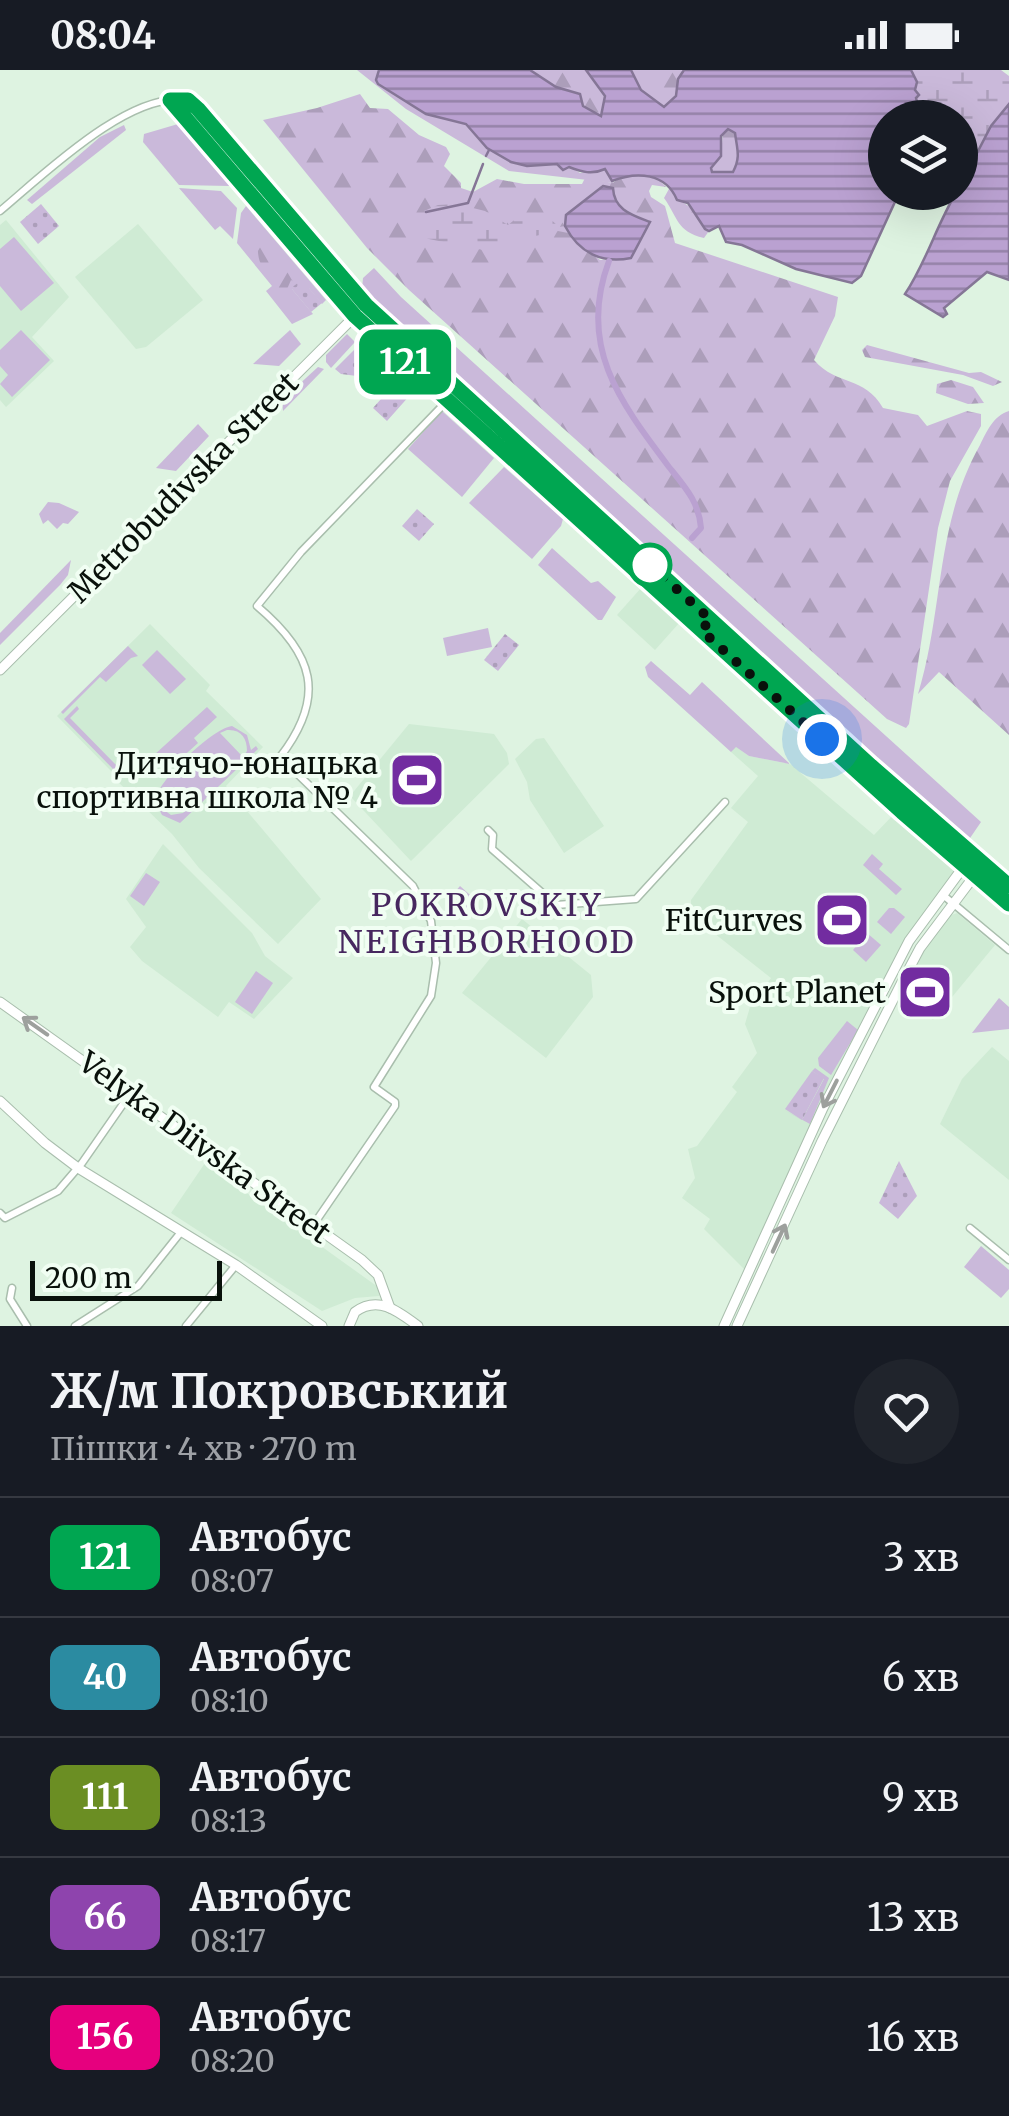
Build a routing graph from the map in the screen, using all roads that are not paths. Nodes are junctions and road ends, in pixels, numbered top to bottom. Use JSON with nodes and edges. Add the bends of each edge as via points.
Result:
{"nodes":[{"id":1,"x":170,"y":100,"type":"junction"},
{"id":2,"x":0,"y":211,"type":"edge"},
{"id":3,"x":366,"y":305,"type":"junction"},
{"id":4,"x":355,"y":316,"type":"junction"},
{"id":5,"x":448,"y":400,"type":"junction"},
{"id":6,"x":711,"y":620,"type":"junction"},
{"id":7,"x":701,"y":630,"type":"junction"},
{"id":8,"x":0,"y":670,"type":"edge"},
{"id":9,"x":725,"y":802,"type":"dead end"},
{"id":10,"x":488,"y":830,"type":"dead end"},
{"id":11,"x":972,"y":856,"type":"junction"},
{"id":12,"x":983,"y":865,"type":"junction"},
{"id":13,"x":964,"y":867,"type":"junction"},
{"id":14,"x":974,"y":876,"type":"junction"},
{"id":15,"x":1009,"y":886,"type":"edge"},
{"id":16,"x":943,"y":895,"type":"junction"},
{"id":17,"x":954,"y":904,"type":"junction"},
{"id":18,"x":1009,"y":904,"type":"edge"},
{"id":19,"x":1009,"y":950,"type":"edge"},
{"id":20,"x":0,"y":1002,"type":"edge"},
{"id":21,"x":858,"y":1042,"type":"junction"},
{"id":22,"x":869,"y":1048,"type":"junction"},
{"id":23,"x":132,"y":1094,"type":"junction"},
{"id":24,"x":0,"y":1100,"type":"edge"},
{"id":25,"x":798,"y":1163,"type":"junction"},
{"id":26,"x":78,"y":1168,"type":"junction"},
{"id":27,"x":810,"y":1169,"type":"junction"},
{"id":28,"x":0,"y":1213,"type":"edge"},
{"id":29,"x":314,"y":1224,"type":"junction"},
{"id":30,"x":970,"y":1228,"type":"dead end"},
{"id":31,"x":181,"y":1231,"type":"junction"},
{"id":32,"x":1009,"y":1260,"type":"edge"},
{"id":33,"x":236,"y":1265,"type":"junction"},
{"id":34,"x":12,"y":1288,"type":"dead end"},
{"id":35,"x":390,"y":1308,"type":"junction"},
{"id":36,"x":27,"y":1326,"type":"edge"},
{"id":37,"x":75,"y":1326,"type":"edge"},
{"id":38,"x":186,"y":1326,"type":"edge"},
{"id":39,"x":322,"y":1326,"type":"edge"},
{"id":40,"x":349,"y":1326,"type":"edge"},
{"id":41,"x":418,"y":1326,"type":"edge"},
{"id":42,"x":724,"y":1326,"type":"edge"},
{"id":43,"x":738,"y":1326,"type":"edge"}],
"edges":[{"from":1,"to":2,"type":"street","via":[[107,125]]},
{"from":1,"to":3,"type":"street","via":[[188,100],[198,109]]},
{"from":1,"to":4,"type":"street"},
{"from":3,"to":4,"type":"main road","name":"Metrobudivska Street"},
{"from":3,"to":6,"type":"main road"},
{"from":4,"to":5,"type":"main road"},
{"from":4,"to":8,"type":"main road","name":"Metrobudivska Street"},
{"from":5,"to":7,"type":"main road"},
{"from":5,"to":29,"type":"street","via":[[257,606],[285,633],[306,672],[307,712],[280,757],[413,886],[430,921],[436,962],[432,996],[374,1086],[396,1106]]},
{"from":6,"to":7,"type":"main road"},
{"from":6,"to":11,"type":"main road"},
{"from":7,"to":13,"type":"main road"},
{"from":9,"to":10,"type":"street","via":[[636,899],[556,905],[492,848]]},
{"from":11,"to":12,"type":"main road"},
{"from":11,"to":13,"type":"main road"},
{"from":12,"to":14,"type":"main road"},
{"from":12,"to":15,"type":"main road"},
{"from":13,"to":14,"type":"main road"},
{"from":13,"to":16,"type":"main road"},
{"from":14,"to":17,"type":"main road"},
{"from":14,"to":18,"type":"main road"},
{"from":16,"to":17,"type":"street"},
{"from":16,"to":21,"type":"main road","via":[[909,941]]},
{"from":17,"to":19,"type":"street"},
{"from":17,"to":22,"type":"main road","via":[[920,948]]},
{"from":23,"to":20,"type":"main road","name":"Velyka Diivska Street","one_way":true},
{"from":21,"to":22,"type":"main road"},
{"from":21,"to":25,"type":"main road","one_way":true},
{"from":22,"to":27,"type":"main road"},
{"from":23,"to":26,"type":"street"},
{"from":23,"to":29,"type":"main road","name":"Velyka Diivska Street"},
{"from":24,"to":26,"type":"main road"},
{"from":25,"to":27,"type":"main road"},
{"from":25,"to":42,"type":"main road"},
{"from":26,"to":28,"type":"street","via":[[51,1197],[5,1218]]},
{"from":26,"to":31,"type":"main road"},
{"from":43,"to":27,"type":"main road","one_way":true},
{"from":29,"to":35,"type":"main road","name":"Velyka Diivska Street","via":[[375,1271]]},
{"from":30,"to":32,"type":"street"},
{"from":31,"to":33,"type":"main road"},
{"from":31,"to":37,"type":"street","via":[[138,1286]]},
{"from":33,"to":38,"type":"street"},
{"from":33,"to":39,"type":"main road"},
{"from":34,"to":36,"type":"street","via":[[10,1299]]},
{"from":35,"to":40,"type":"main road","via":[[366,1305]]},
{"from":35,"to":41,"type":"main road","name":"Velyka Diivska Street"}]}
